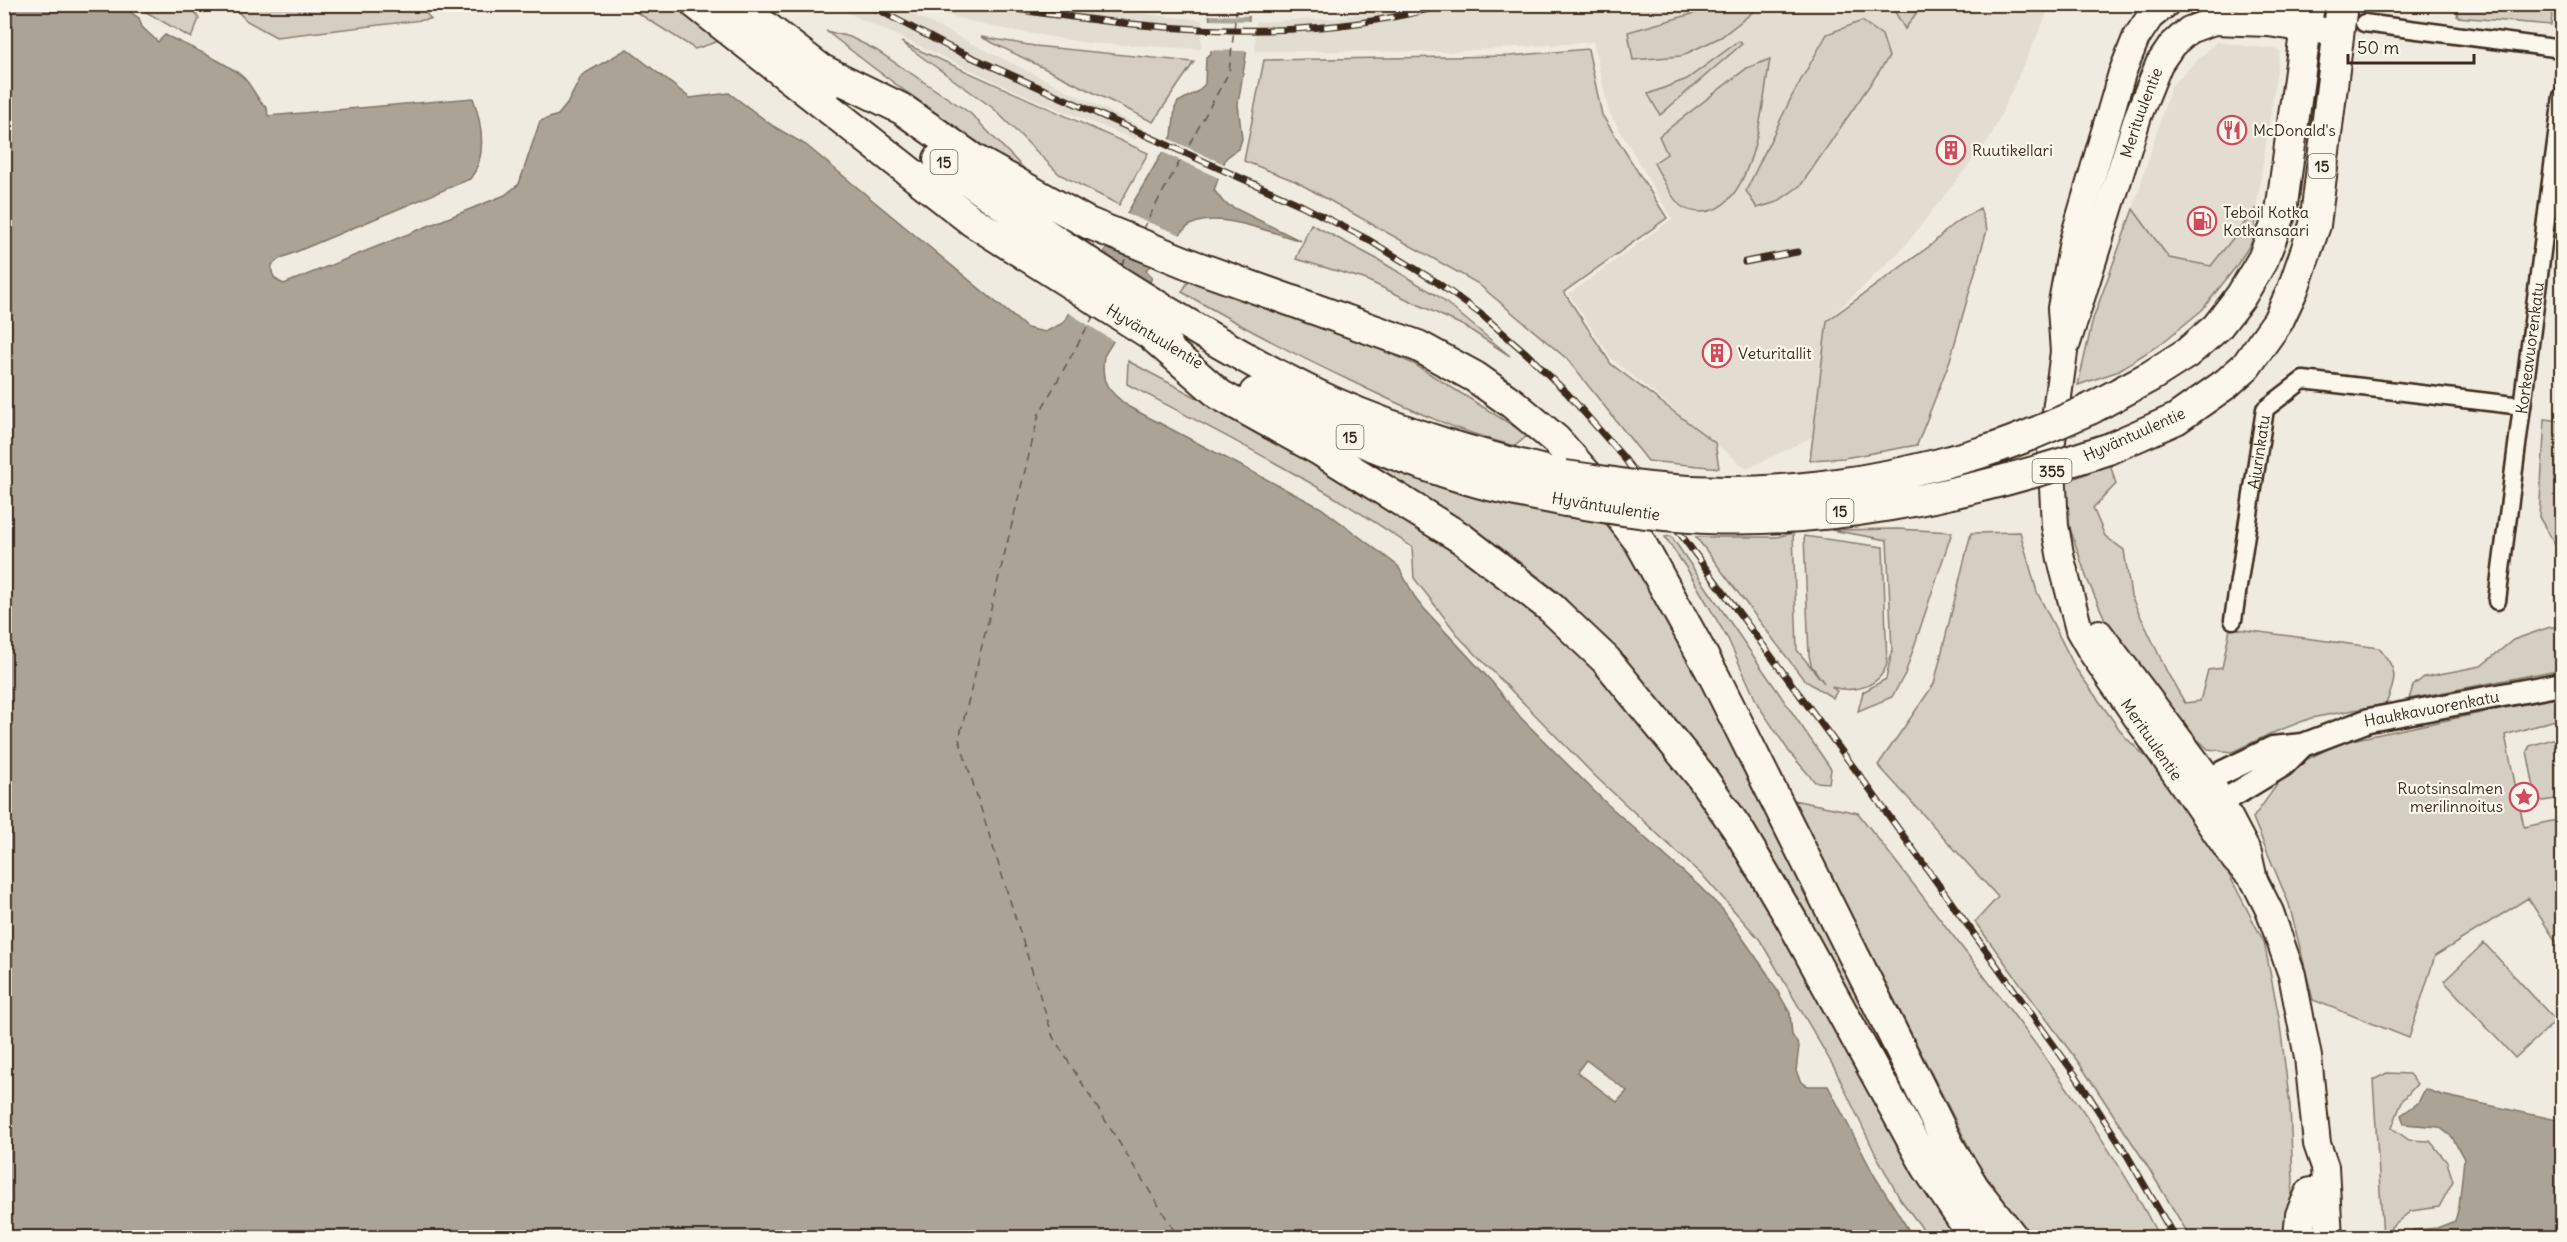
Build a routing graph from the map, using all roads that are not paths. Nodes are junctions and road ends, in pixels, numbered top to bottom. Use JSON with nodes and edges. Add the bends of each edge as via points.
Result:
{"nodes":[{"id":1,"x":696,"y":4,"type":"edge"},
{"id":2,"x":736,"y":4,"type":"edge"},
{"id":3,"x":2166,"y":4,"type":"edge"},
{"id":4,"x":2308,"y":16,"type":"edge"},
{"id":5,"x":2348,"y":20,"type":"edge"},
{"id":6,"x":2562,"y":49,"type":"edge"},
{"id":7,"x":820,"y":69,"type":"junction"},
{"id":8,"x":2562,"y":96,"type":"edge"},
{"id":9,"x":2558,"y":160,"type":"edge"},
{"id":10,"x":1063,"y":263,"type":"junction"},
{"id":11,"x":1158,"y":322,"type":"junction"},
{"id":12,"x":2064,"y":352,"type":"junction"},
{"id":13,"x":2522,"y":406,"type":"junction"},
{"id":14,"x":1565,"y":489,"type":"junction"},
{"id":15,"x":2069,"y":588,"type":"junction"},
{"id":16,"x":2497,"y":601,"type":"dead end"},
{"id":17,"x":2233,"y":621,"type":"dead end"},
{"id":18,"x":2562,"y":684,"type":"edge"},
{"id":19,"x":2304,"y":745,"type":"junction"},
{"id":20,"x":2209,"y":779,"type":"junction"},
{"id":21,"x":2197,"y":802,"type":"junction"},
{"id":22,"x":2222,"y":802,"type":"junction"},
{"id":23,"x":2254,"y":880,"type":"junction"},
{"id":24,"x":2317,"y":1144,"type":"junction"},
{"id":25,"x":2311,"y":1193,"type":"junction"},
{"id":26,"x":1976,"y":1238,"type":"edge"},
{"id":27,"x":2013,"y":1238,"type":"edge"},
{"id":28,"x":2299,"y":1238,"type":"edge"},
{"id":29,"x":2312,"y":1238,"type":"edge"},
{"id":30,"x":2329,"y":1238,"type":"edge"}],
"edges":[{"from":1,"to":10,"type":"highway","name":"Hyväntuulentie","number":"15","via":[[972,221]]},
{"from":2,"to":7,"type":"highway","name":"Hyväntuulentie","number":"15"},
{"from":3,"to":12,"type":"main road","name":"Merituulentie","number":"355","via":[[2150,17],[2136,38],[2088,184],[2061,308]]},
{"from":4,"to":5,"type":"main road","name":"Merituulentie","number":"355"},
{"from":4,"to":12,"type":"main road","name":"Merituulentie","number":"355","via":[[2214,21],[2189,30],[2158,64]]},
{"from":4,"to":14,"type":"highway","name":"Hyväntuulentie","number":"15","bridge":true,"via":[[2281,212],[2263,259],[2217,327],[2151,376],[2029,436],[1914,470],[1777,491]]},
{"from":5,"to":6,"type":"street"},
{"from":5,"to":14,"type":"highway","name":"Hyväntuulentie","number":"15","bridge":true,"via":[[2315,225],[2294,290],[2278,321],[2246,366],[2176,419],[2108,449],[2037,473],[1921,500],[1793,515],[1666,515]]},
{"from":7,"to":10,"type":"highway","name":"Hyväntuulentie","number":"15","via":[[986,193]]},
{"from":7,"to":27,"type":"highway","via":[[902,109],[973,159],[1088,223],[1194,266],[1418,346],[1475,377],[1556,440],[1640,542],[1674,601],[1951,1150],[1974,1188]]},
{"from":8,"to":9,"type":"street","name":"Korkeavuorenkatu"},
{"from":9,"to":13,"type":"street","name":"Korkeavuorenkatu"},
{"from":10,"to":11,"type":"highway","name":"Hyväntuulentie","number":"15"},
{"from":11,"to":14,"type":"highway","name":"Hyväntuulentie","number":"15","via":[[1250,360],[1332,402]]},
{"from":11,"to":26,"type":"highway","via":[[1220,395],[1321,451],[1461,538],[1550,607],[1606,660],[1700,775],[1739,831],[1927,1167]]},
{"from":12,"to":15,"type":"main road","name":"Merituulentie","number":"355","via":[[2051,448],[2055,526]]},
{"from":13,"to":16,"type":"street","name":"Korkeavuorenkatu"},
{"from":13,"to":17,"type":"street","name":"Ajurinkatu","via":[[2302,380],[2265,409]]},
{"from":15,"to":20,"type":"main road","name":"Merituulentie","number":"355","via":[[2119,663]]},
{"from":15,"to":21,"type":"main road","name":"Merituulentie","number":"355","via":[[2079,630],[2091,651]]},
{"from":18,"to":19,"type":"main road","name":"Haukkavuorenkatu","via":[[2369,720]]},
{"from":19,"to":20,"type":"main road","name":"Haukkavuorenkatu","via":[[2273,748]]},
{"from":19,"to":22,"type":"main road","name":"Haukkavuorenkatu","via":[[2283,765]]},
{"from":20,"to":21,"type":"main road"},
{"from":20,"to":22,"type":"main road","name":"Merituulentie","number":"355"},
{"from":21,"to":22,"type":"main road"},
{"from":21,"to":23,"type":"main road","name":"Merituulentie","number":"355","via":[[2235,860]]},
{"from":22,"to":23,"type":"main road","name":"Merituulentie","number":"355","via":[[2248,853]]},
{"from":23,"to":24,"type":"main road","name":"Merituulentie","number":"355","via":[[2292,975],[2308,1057]]},
{"from":24,"to":25,"type":"main road","name":"Merituulentie","number":"355"},
{"from":24,"to":30,"type":"main road","name":"Merituulentie","number":"355","via":[[2325,1167]]},
{"from":25,"to":28,"type":"highway","via":[[2301,1215]]},
{"from":25,"to":29,"type":"main road","name":"Merituulentie","number":"355"}]}
